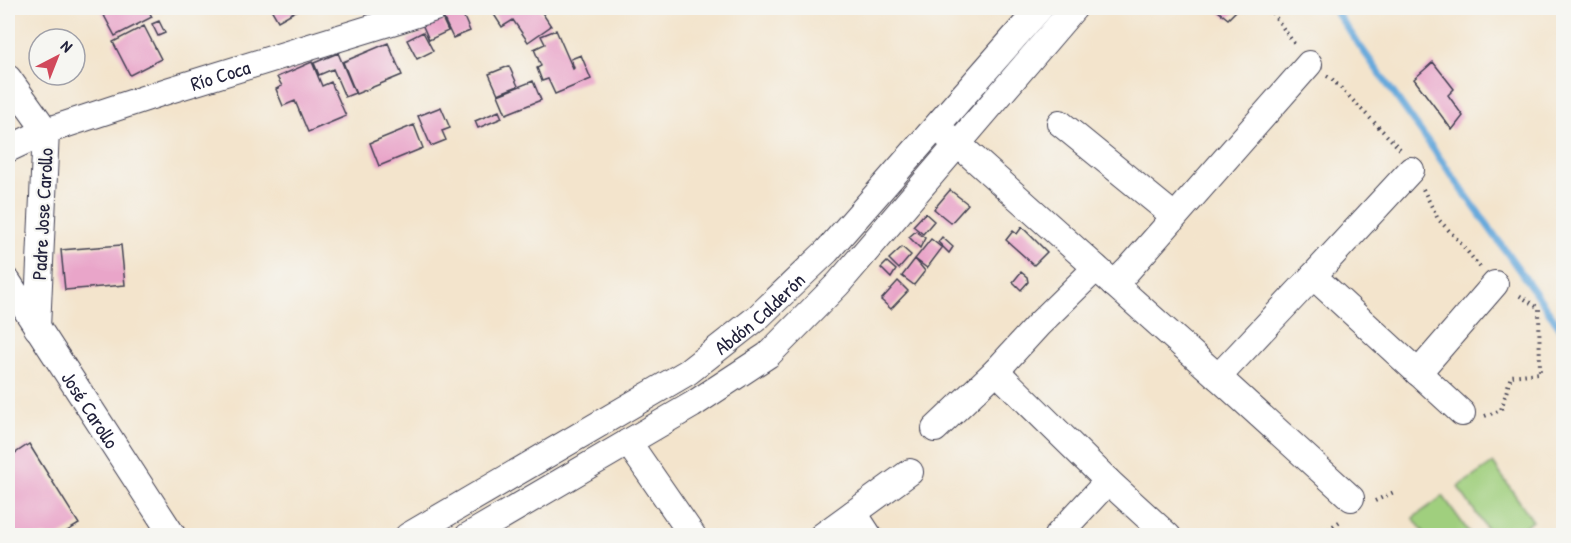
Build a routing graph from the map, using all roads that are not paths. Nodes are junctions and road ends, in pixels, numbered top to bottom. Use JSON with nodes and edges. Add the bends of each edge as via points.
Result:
{"nodes":[{"id":1,"x":435,"y":8,"type":"edge"},
{"id":2,"x":1040,"y":8,"type":"edge"},
{"id":3,"x":1074,"y":8,"type":"edge"},
{"id":4,"x":1309,"y":64,"type":"road end"},
{"id":5,"x":8,"y":78,"type":"edge"},
{"id":6,"x":1060,"y":123,"type":"dead end"},
{"id":7,"x":936,"y":128,"type":"junction"},
{"id":8,"x":46,"y":131,"type":"junction"},
{"id":9,"x":958,"y":144,"type":"junction"},
{"id":10,"x":8,"y":149,"type":"edge"},
{"id":11,"x":1411,"y":170,"type":"road end"},
{"id":12,"x":1174,"y":216,"type":"junction"},
{"id":13,"x":1105,"y":276,"type":"junction"},
{"id":14,"x":1313,"y":276,"type":"junction"},
{"id":15,"x":8,"y":282,"type":"edge"},
{"id":16,"x":1495,"y":284,"type":"road end"},
{"id":17,"x":37,"y":328,"type":"junction"},
{"id":18,"x":996,"y":370,"type":"junction"},
{"id":19,"x":1418,"y":373,"type":"junction"},
{"id":20,"x":1218,"y":377,"type":"junction"},
{"id":21,"x":1462,"y":413,"type":"road end"},
{"id":22,"x":935,"y":429,"type":"dead end"},
{"id":23,"x":628,"y":442,"type":"junction"},
{"id":24,"x":910,"y":472,"type":"dead end"},
{"id":25,"x":1108,"y":481,"type":"junction"},
{"id":26,"x":1351,"y":498,"type":"dead end"},
{"id":27,"x":854,"y":513,"type":"junction"},
{"id":28,"x":173,"y":536,"type":"edge"},
{"id":29,"x":408,"y":536,"type":"edge"},
{"id":30,"x":468,"y":536,"type":"edge"},
{"id":31,"x":693,"y":536,"type":"edge"},
{"id":32,"x":822,"y":536,"type":"edge"},
{"id":33,"x":869,"y":536,"type":"edge"},
{"id":34,"x":1057,"y":536,"type":"edge"},
{"id":35,"x":1168,"y":536,"type":"edge"}],
"edges":[{"from":1,"to":8,"type":"street","name":"Río Coca"},
{"from":2,"to":7,"type":"street","name":"Abdón Calderón"},
{"from":3,"to":9,"type":"street","name":"Abdón Calderón"},
{"from":4,"to":12,"type":"street"},
{"from":5,"to":8,"type":"street","name":"Padre Jose Carollo"},
{"from":6,"to":12,"type":"street"},
{"from":7,"to":9,"type":"street"},
{"from":7,"to":29,"type":"street","name":"Abdón Calderón","via":[[827,251],[758,317],[688,372]]},
{"from":8,"to":10,"type":"street","name":"Río Coca"},
{"from":8,"to":17,"type":"street","name":"Padre Jose Carollo"},
{"from":9,"to":13,"type":"street"},
{"from":9,"to":23,"type":"street","name":"Abdón Calderón","via":[[838,284],[768,355]]},
{"from":11,"to":14,"type":"street"},
{"from":12,"to":13,"type":"street","via":[[1128,270]]},
{"from":13,"to":18,"type":"street","via":[[1038,325]]},
{"from":13,"to":20,"type":"street"},
{"from":14,"to":19,"type":"street"},
{"from":14,"to":20,"type":"street"},
{"from":15,"to":17,"type":"street","name":"José Carollo"},
{"from":16,"to":19,"type":"street"},
{"from":17,"to":28,"type":"street","name":"José Carollo"},
{"from":18,"to":22,"type":"street"},
{"from":18,"to":25,"type":"street"},
{"from":19,"to":21,"type":"street"},
{"from":20,"to":26,"type":"street"},
{"from":23,"to":30,"type":"street","name":"Abdón Calderón"},
{"from":23,"to":31,"type":"street"},
{"from":24,"to":27,"type":"street"},
{"from":25,"to":34,"type":"street"},
{"from":25,"to":35,"type":"street"},
{"from":27,"to":32,"type":"street"},
{"from":27,"to":33,"type":"street"}]}
